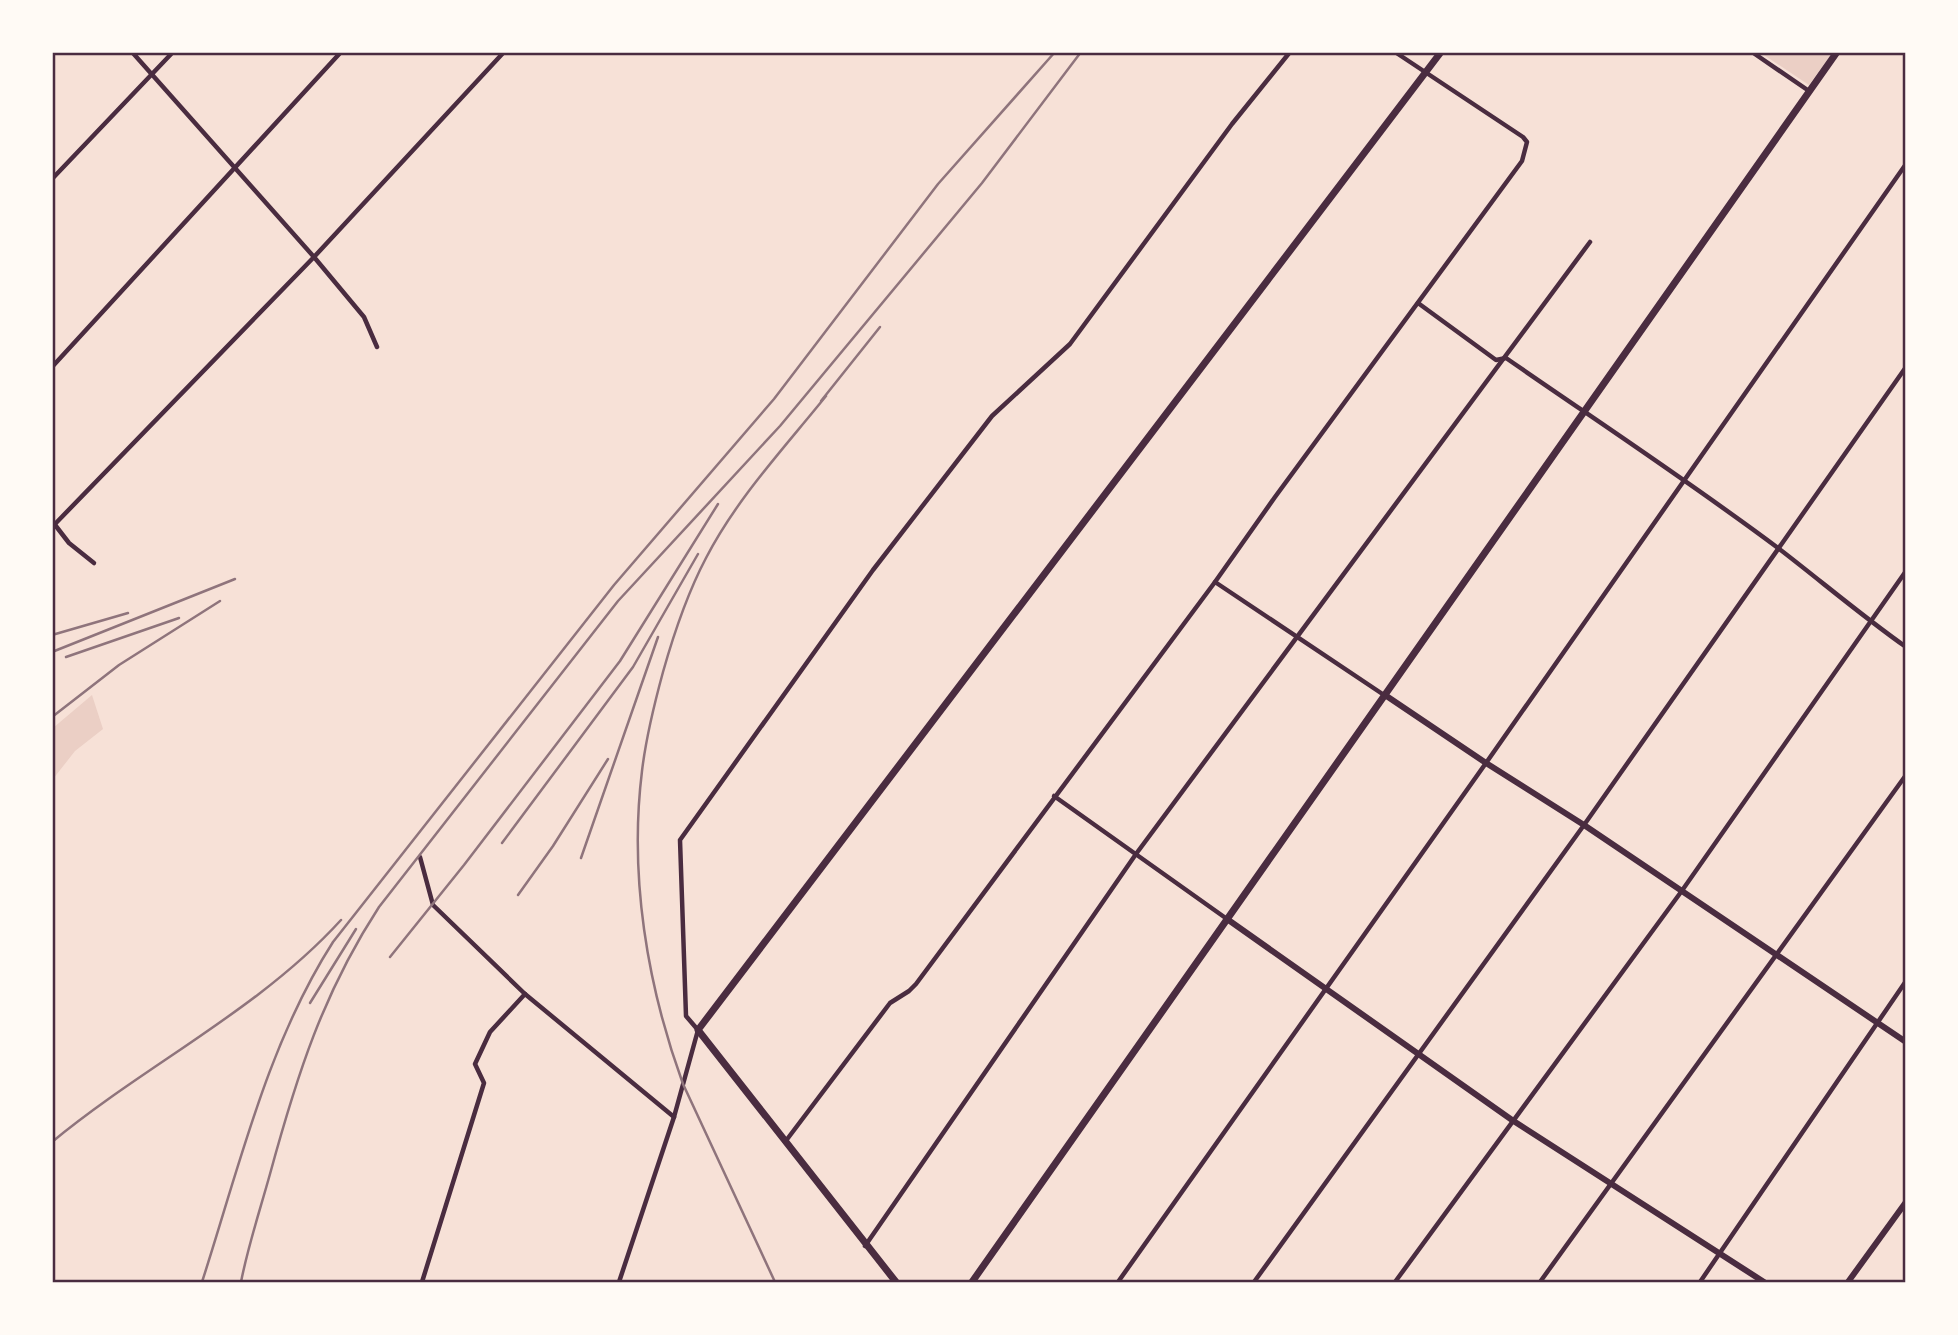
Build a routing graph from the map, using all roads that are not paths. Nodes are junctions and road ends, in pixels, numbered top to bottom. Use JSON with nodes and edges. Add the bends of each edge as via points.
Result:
{"nodes":[{"id":1,"x":132,"y":52,"type":"edge"},
{"id":2,"x":173,"y":52,"type":"edge"},
{"id":3,"x":341,"y":52,"type":"edge"},
{"id":4,"x":504,"y":52,"type":"edge"},
{"id":5,"x":1290,"y":52,"type":"edge"},
{"id":6,"x":1395,"y":52,"type":"edge"},
{"id":7,"x":1441,"y":52,"type":"edge"},
{"id":8,"x":1752,"y":52,"type":"edge"},
{"id":9,"x":1837,"y":52,"type":"edge"},
{"id":10,"x":1427,"y":73,"type":"junction"},
{"id":11,"x":153,"y":75,"type":"junction"},
{"id":12,"x":1810,"y":91,"type":"junction"},
{"id":13,"x":1906,"y":164,"type":"edge"},
{"id":14,"x":235,"y":170,"type":"junction"},
{"id":15,"x":52,"y":179,"type":"edge"},
{"id":16,"x":1590,"y":242,"type":"dead end"},
{"id":17,"x":314,"y":257,"type":"junction"},
{"id":18,"x":1418,"y":303,"type":"junction"},
{"id":19,"x":377,"y":347,"type":"dead end"},
{"id":20,"x":1506,"y":358,"type":"junction"},
{"id":21,"x":52,"y":367,"type":"edge"},
{"id":22,"x":1906,"y":367,"type":"edge"},
{"id":23,"x":1584,"y":412,"type":"junction"},
{"id":24,"x":1683,"y":481,"type":"junction"},
{"id":25,"x":54,"y":523,"type":"edge"},
{"id":26,"x":1778,"y":548,"type":"junction"},
{"id":27,"x":94,"y":563,"type":"dead end"},
{"id":28,"x":1906,"y":571,"type":"edge"},
{"id":29,"x":1216,"y":582,"type":"junction"},
{"id":30,"x":1870,"y":622,"type":"junction"},
{"id":31,"x":1297,"y":638,"type":"junction"},
{"id":32,"x":1906,"y":647,"type":"edge"},
{"id":33,"x":1385,"y":695,"type":"junction"},
{"id":34,"x":1486,"y":763,"type":"junction"},
{"id":35,"x":1906,"y":775,"type":"edge"},
{"id":36,"x":1054,"y":796,"type":"junction"},
{"id":37,"x":1584,"y":825,"type":"junction"},
{"id":38,"x":1136,"y":854,"type":"junction"},
{"id":39,"x":420,"y":857,"type":"dead end"},
{"id":40,"x":1681,"y":892,"type":"junction"},
{"id":41,"x":1227,"y":919,"type":"junction"},
{"id":42,"x":1776,"y":956,"type":"junction"},
{"id":43,"x":1906,"y":981,"type":"edge"},
{"id":44,"x":1326,"y":989,"type":"junction"},
{"id":45,"x":525,"y":994,"type":"junction"},
{"id":46,"x":1877,"y":1022,"type":"junction"},
{"id":47,"x":698,"y":1030,"type":"junction"},
{"id":48,"x":1906,"y":1042,"type":"edge"},
{"id":49,"x":1419,"y":1056,"type":"junction"},
{"id":50,"x":674,"y":1117,"type":"junction"},
{"id":51,"x":1512,"y":1120,"type":"junction"},
{"id":52,"x":785,"y":1143,"type":"junction"},
{"id":53,"x":1612,"y":1183,"type":"junction"},
{"id":54,"x":1906,"y":1202,"type":"edge"},
{"id":55,"x":866,"y":1246,"type":"junction"},
{"id":56,"x":1721,"y":1254,"type":"junction"},
{"id":57,"x":422,"y":1283,"type":"edge"},
{"id":58,"x":619,"y":1283,"type":"edge"},
{"id":59,"x":897,"y":1283,"type":"edge"},
{"id":60,"x":972,"y":1283,"type":"edge"},
{"id":61,"x":1118,"y":1283,"type":"edge"},
{"id":62,"x":1254,"y":1283,"type":"edge"},
{"id":63,"x":1395,"y":1283,"type":"edge"},
{"id":64,"x":1540,"y":1283,"type":"edge"},
{"id":65,"x":1700,"y":1283,"type":"edge"},
{"id":66,"x":1764,"y":1283,"type":"edge"},
{"id":67,"x":1848,"y":1283,"type":"edge"}],
"edges":[{"from":1,"to":11,"type":"street"},
{"from":2,"to":11,"type":"street"},
{"from":3,"to":14,"type":"street"},
{"from":4,"to":17,"type":"street"},
{"from":5,"to":47,"type":"street","via":[[1070,344],[992,416],[873,570],[680,840],[686,1016]]},
{"from":6,"to":10,"type":"street"},
{"from":7,"to":10,"type":"main road"},
{"from":8,"to":12,"type":"street"},
{"from":9,"to":12,"type":"main road"},
{"from":10,"to":18,"type":"street","via":[[1527,142],[1522,161]]},
{"from":10,"to":47,"type":"main road"},
{"from":11,"to":14,"type":"street"},
{"from":11,"to":15,"type":"street"},
{"from":12,"to":23,"type":"main road"},
{"from":13,"to":24,"type":"street"},
{"from":14,"to":17,"type":"street"},
{"from":14,"to":21,"type":"street"},
{"from":16,"to":20,"type":"street"},
{"from":17,"to":19,"type":"street","via":[[364,317]]},
{"from":17,"to":25,"type":"street"},
{"from":18,"to":20,"type":"street","via":[[1496,360]]},
{"from":18,"to":29,"type":"street"},
{"from":20,"to":23,"type":"street"},
{"from":20,"to":31,"type":"street"},
{"from":22,"to":26,"type":"street"},
{"from":23,"to":24,"type":"street"},
{"from":23,"to":33,"type":"main road"},
{"from":24,"to":26,"type":"street"},
{"from":24,"to":34,"type":"street"},
{"from":25,"to":27,"type":"street","via":[[69,543]]},
{"from":26,"to":30,"type":"street"},
{"from":26,"to":37,"type":"street"},
{"from":28,"to":30,"type":"street"},
{"from":29,"to":31,"type":"street"},
{"from":29,"to":36,"type":"street"},
{"from":30,"to":32,"type":"street"},
{"from":30,"to":40,"type":"street"},
{"from":31,"to":33,"type":"street"},
{"from":31,"to":38,"type":"street"},
{"from":33,"to":34,"type":"street"},
{"from":33,"to":41,"type":"main road"},
{"from":34,"to":37,"type":"street"},
{"from":34,"to":44,"type":"street"},
{"from":35,"to":42,"type":"street"},
{"from":36,"to":38,"type":"street"},
{"from":36,"to":52,"type":"street","via":[[916,984],[890,1003]]},
{"from":37,"to":40,"type":"street"},
{"from":37,"to":49,"type":"street"},
{"from":38,"to":41,"type":"street"},
{"from":38,"to":55,"type":"street"},
{"from":39,"to":45,"type":"street","via":[[433,905]]},
{"from":40,"to":42,"type":"street"},
{"from":40,"to":51,"type":"street"},
{"from":41,"to":44,"type":"street"},
{"from":41,"to":60,"type":"main road"},
{"from":42,"to":46,"type":"street"},
{"from":42,"to":53,"type":"street"},
{"from":43,"to":46,"type":"street"},
{"from":44,"to":49,"type":"street"},
{"from":44,"to":61,"type":"street"},
{"from":45,"to":50,"type":"street"},
{"from":45,"to":57,"type":"street","via":[[490,1032],[475,1064],[484,1083]]},
{"from":46,"to":48,"type":"street"},
{"from":46,"to":56,"type":"street"},
{"from":47,"to":50,"type":"street"},
{"from":47,"to":52,"type":"main road"},
{"from":49,"to":51,"type":"street"},
{"from":49,"to":62,"type":"street"},
{"from":50,"to":58,"type":"street"},
{"from":51,"to":53,"type":"street"},
{"from":51,"to":63,"type":"street"},
{"from":52,"to":55,"type":"main road"},
{"from":53,"to":56,"type":"street"},
{"from":53,"to":64,"type":"street"},
{"from":54,"to":67,"type":"street"},
{"from":55,"to":59,"type":"main road"},
{"from":56,"to":65,"type":"street"},
{"from":56,"to":66,"type":"street"}]}
